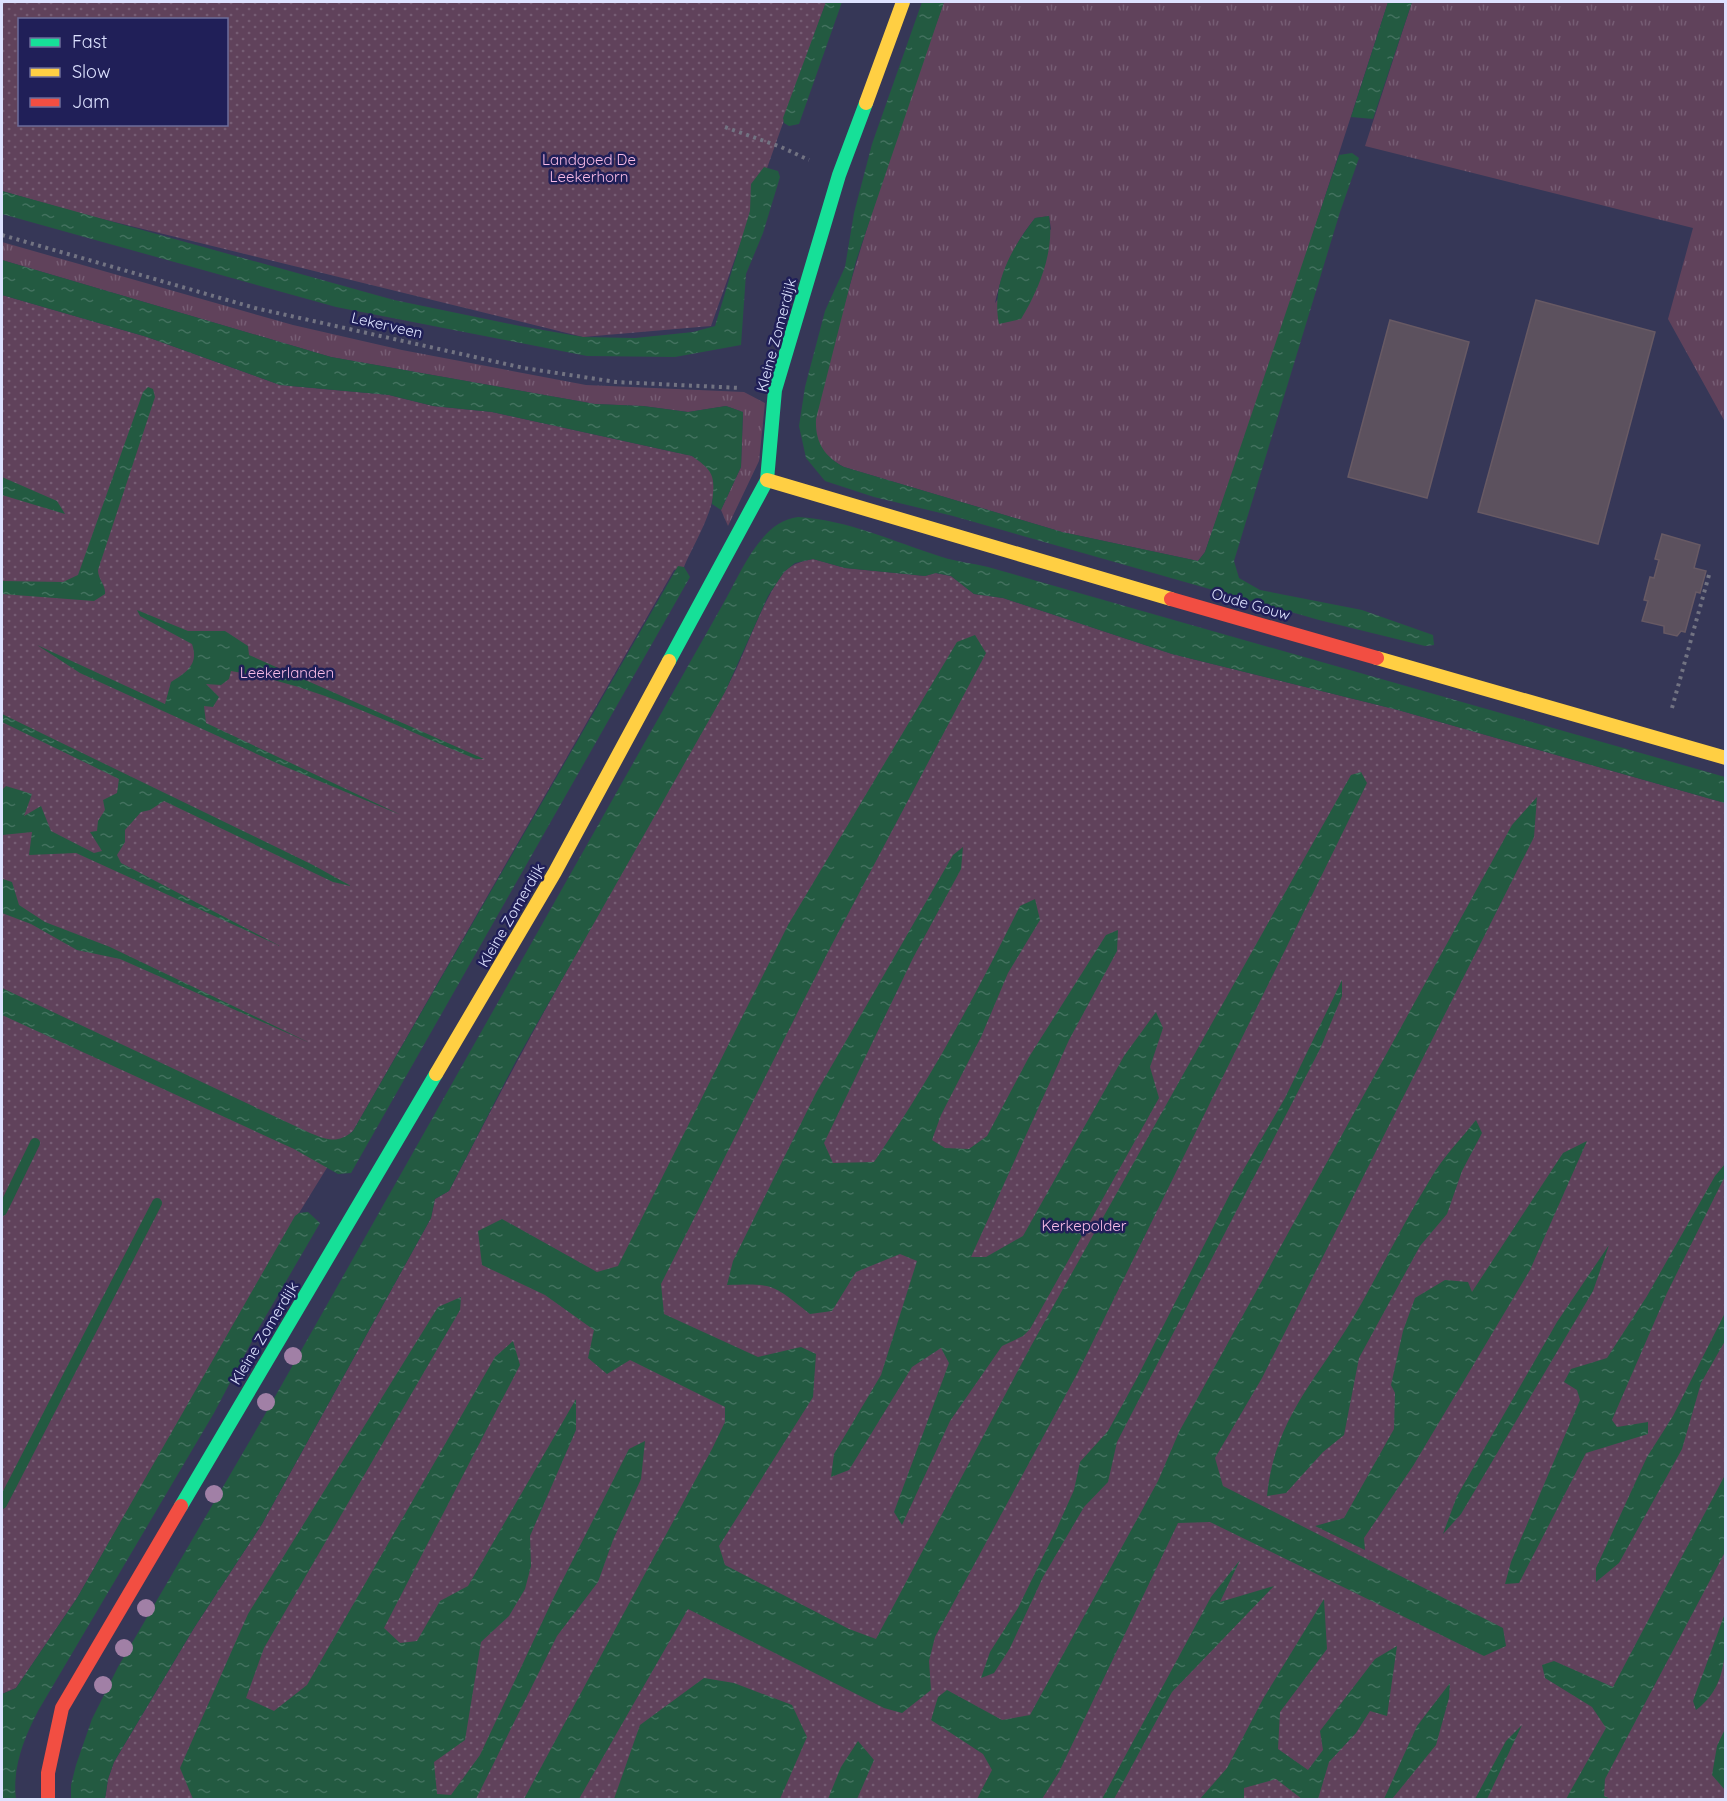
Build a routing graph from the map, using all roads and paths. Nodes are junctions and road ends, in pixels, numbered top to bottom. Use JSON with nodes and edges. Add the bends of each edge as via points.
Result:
{"nodes":[{"id":1,"x":903,"y":2,"type":"edge"},
{"id":2,"x":725,"y":127,"type":"dead end"},
{"id":3,"x":781,"y":147,"type":"dead end"},
{"id":4,"x":2,"y":235,"type":"edge"},
{"id":5,"x":775,"y":390,"type":"junction"},
{"id":6,"x":767,"y":480,"type":"junction"},
{"id":7,"x":1710,"y":576,"type":"dead end"},
{"id":8,"x":1676,"y":694,"type":"dead end"},
{"id":9,"x":1725,"y":758,"type":"edge"},
{"id":10,"x":48,"y":1800,"type":"edge"}],
"edges":[{"from":1,"to":5,"type":"street","name":"Kleine Zomerdijk","via":[[839,175]]},
{"from":2,"to":3,"type":"path"},
{"from":4,"to":5,"type":"path","name":"Lekerveen","via":[[255,308],[524,368],[616,382]]},
{"from":5,"to":6,"type":"street","name":"Kleine Zomerdijk"},
{"from":6,"to":9,"type":"street","name":"Oude Gouw"},
{"from":6,"to":10,"type":"street","name":"Kleine Zomerdijk","via":[[555,872],[62,1708],[48,1773]]},
{"from":7,"to":8,"type":"path"}]}
